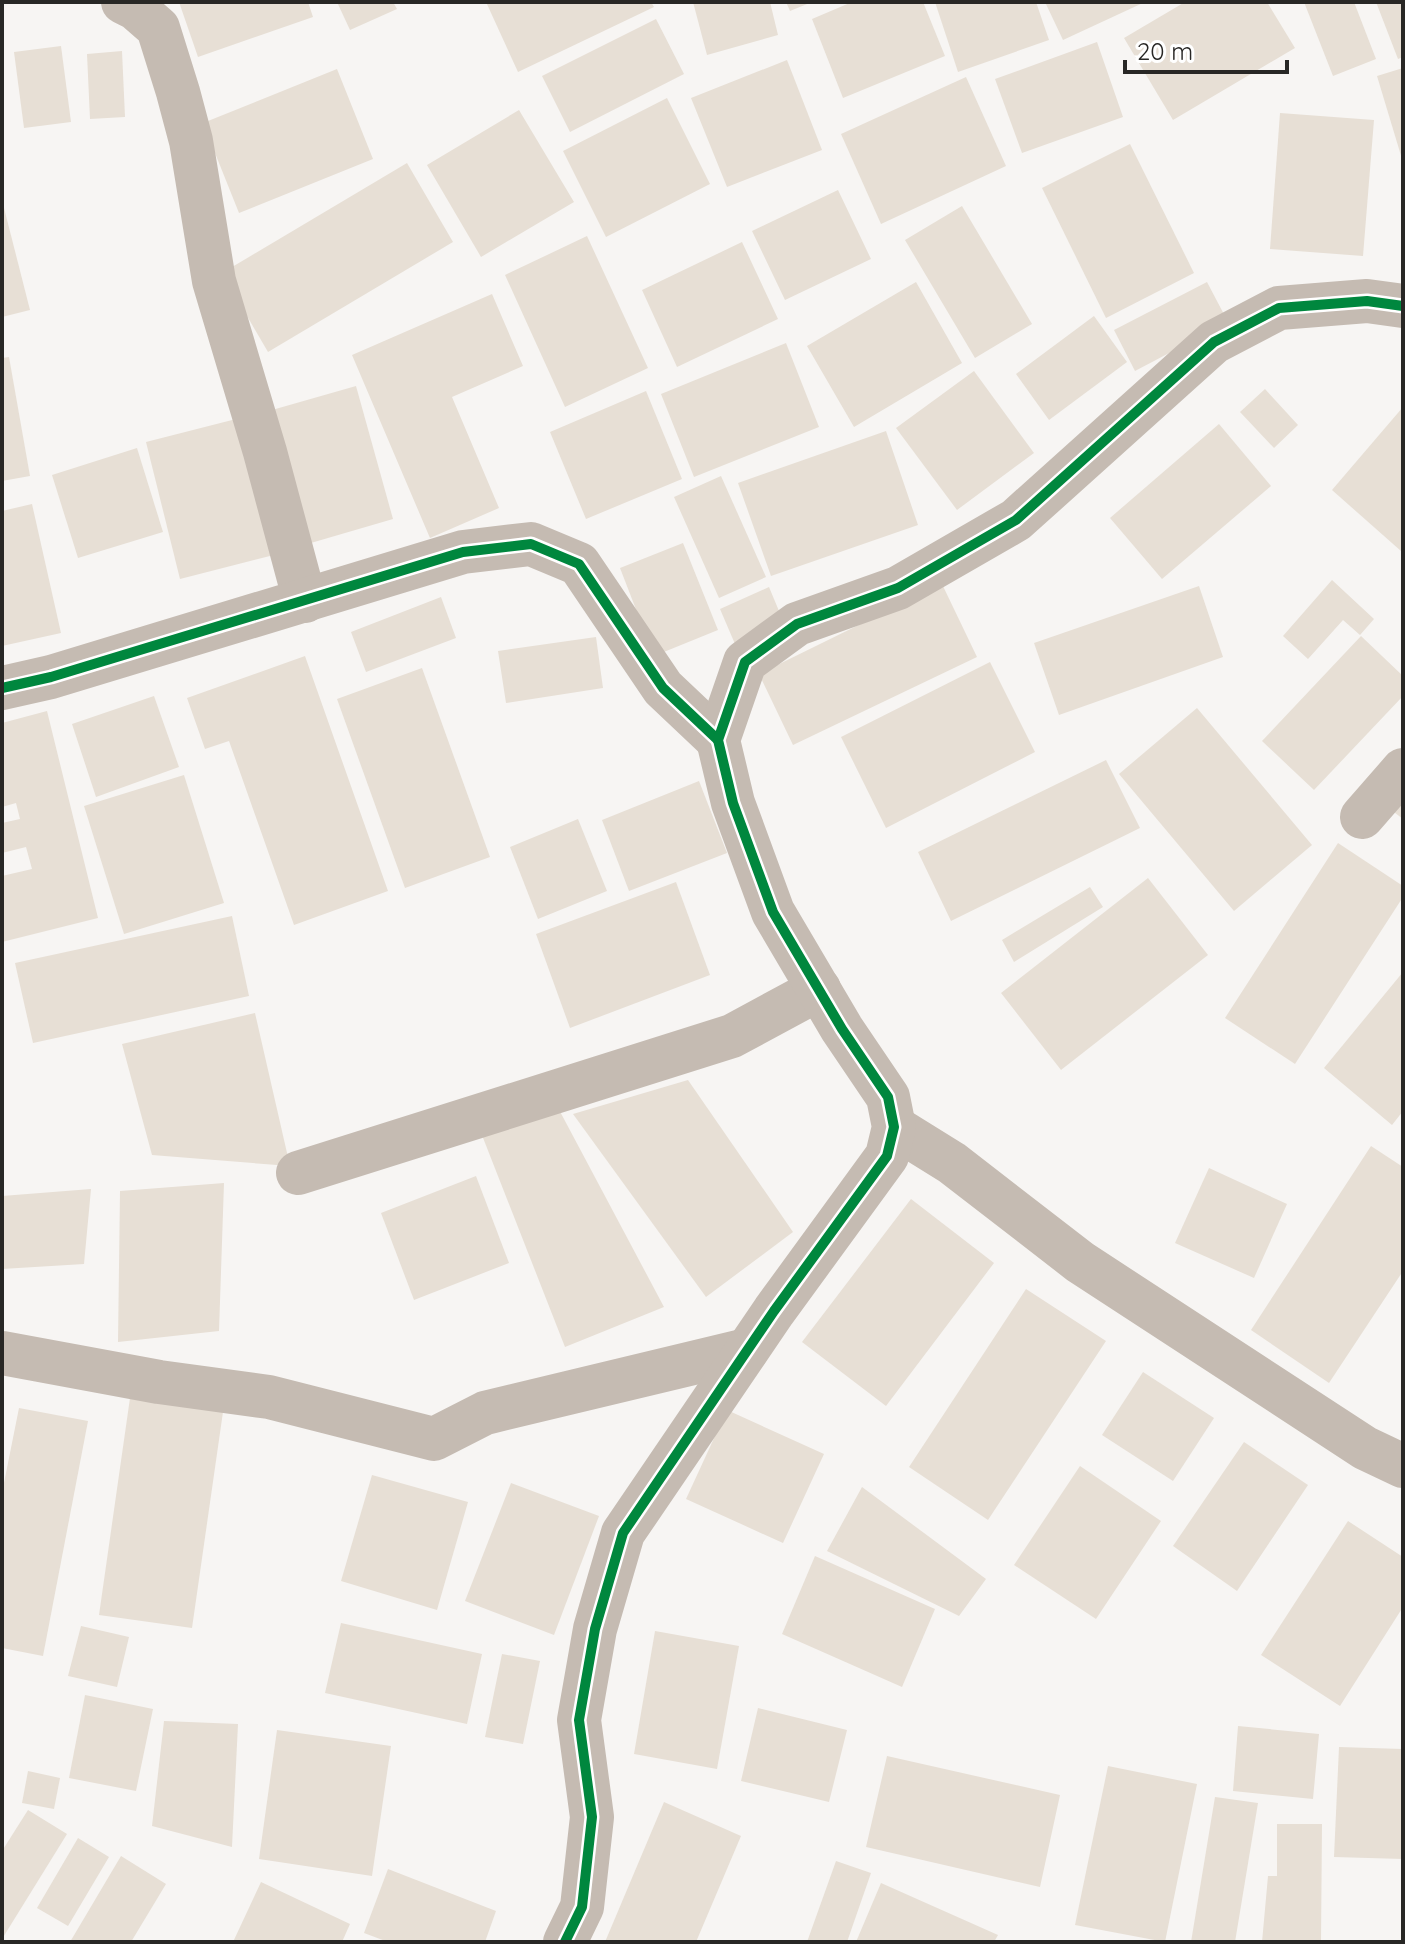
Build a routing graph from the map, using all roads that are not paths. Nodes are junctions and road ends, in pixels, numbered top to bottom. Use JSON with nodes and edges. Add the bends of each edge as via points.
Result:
{"nodes":[{"id":1,"x":123,"y":2,"type":"edge"},
{"id":2,"x":1403,"y":306,"type":"edge"},
{"id":3,"x":305,"y":601,"type":"junction"},
{"id":4,"x":2,"y":688,"type":"edge"},
{"id":5,"x":718,"y":740,"type":"junction"},
{"id":6,"x":1403,"y":770,"type":"edge"},
{"id":7,"x":1362,"y":817,"type":"dead end"},
{"id":8,"x":819,"y":989,"type":"junction"},
{"id":9,"x":894,"y":1127,"type":"junction"},
{"id":10,"x":298,"y":1173,"type":"dead end"},
{"id":11,"x":747,"y":1350,"type":"junction"},
{"id":12,"x":2,"y":1353,"type":"edge"},
{"id":13,"x":1403,"y":1466,"type":"edge"},
{"id":14,"x":565,"y":1942,"type":"edge"}],
"edges":[{"from":1,"to":3,"type":"street","via":[[158,28],[174,79],[191,141],[214,281]]},
{"from":2,"to":5,"type":"street","via":[[1367,301],[1279,308],[1214,342],[1016,520],[898,588],[797,624],[745,662]]},
{"from":3,"to":4,"type":"street"},
{"from":3,"to":5,"type":"street","via":[[463,552],[531,544],[579,564],[663,688]]},
{"from":5,"to":8,"type":"street","via":[[733,803],[773,912]]},
{"from":6,"to":7,"type":"street"},
{"from":8,"to":9,"type":"street","via":[[888,1097]]},
{"from":8,"to":10,"type":"street","via":[[732,1036]]},
{"from":9,"to":11,"type":"street","via":[[887,1156]]},
{"from":9,"to":13,"type":"street","via":[[952,1163],[1080,1262],[1365,1448]]},
{"from":11,"to":12,"type":"street","via":[[485,1413],[434,1439],[269,1397]]},
{"from":11,"to":14,"type":"street","via":[[623,1533],[595,1629],[579,1720],[592,1817],[582,1907]]}]}
